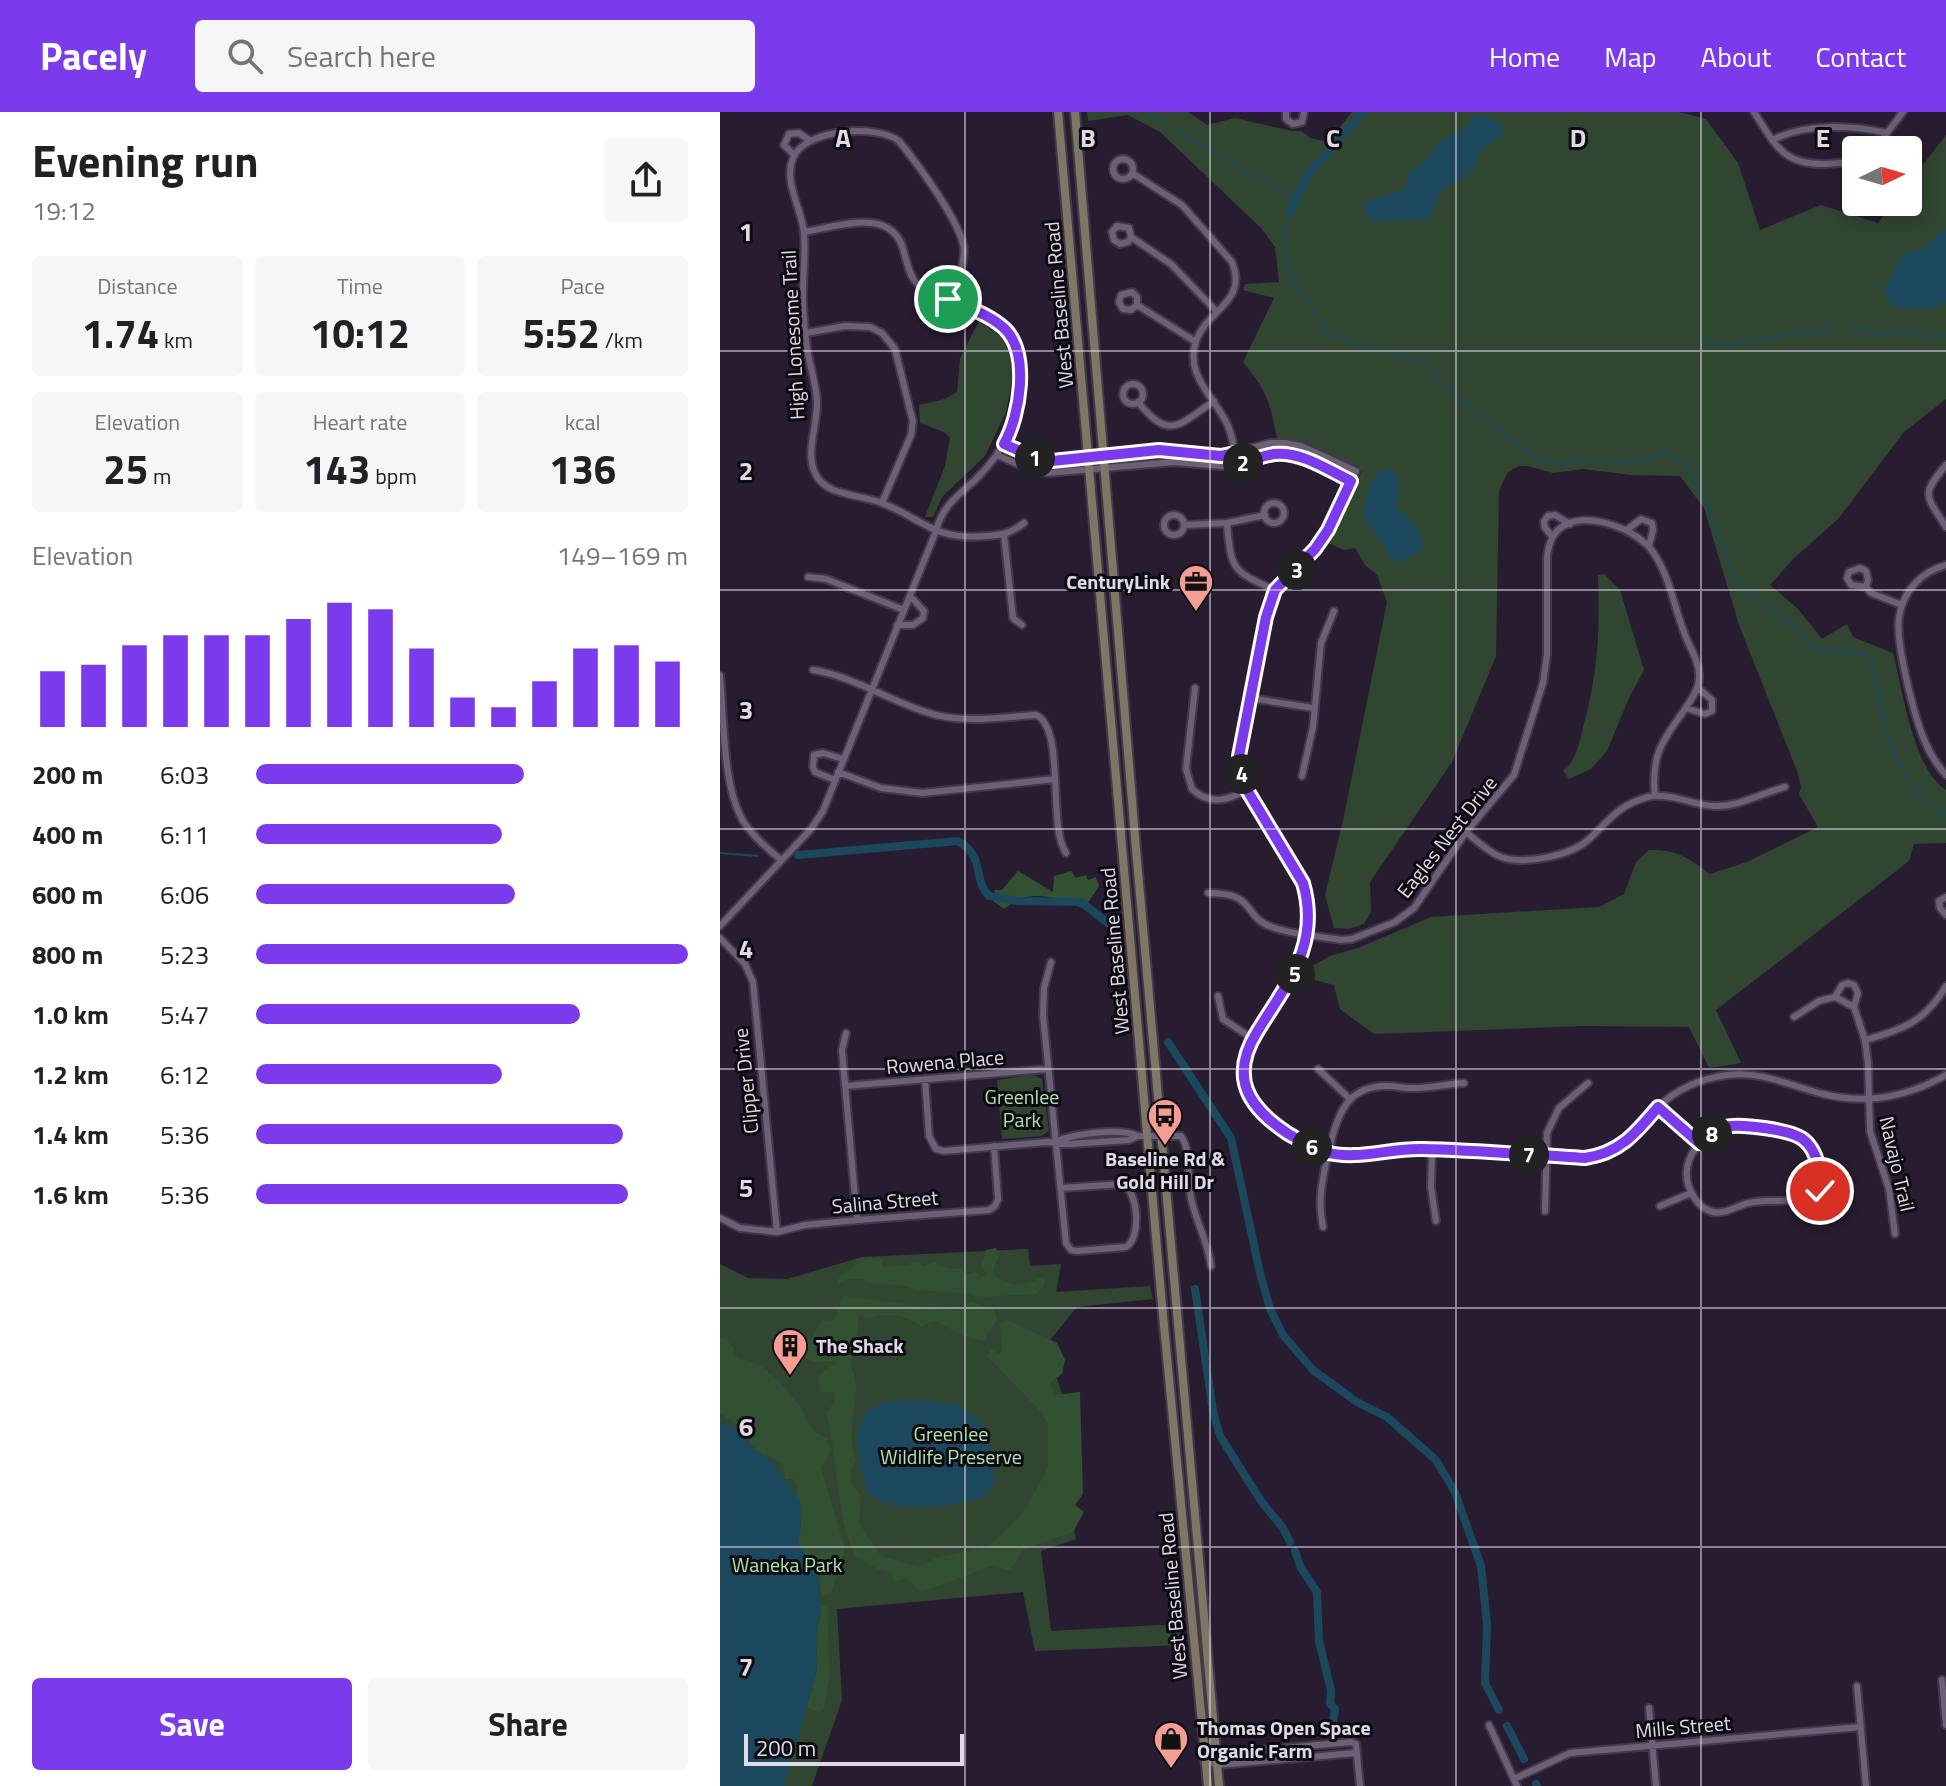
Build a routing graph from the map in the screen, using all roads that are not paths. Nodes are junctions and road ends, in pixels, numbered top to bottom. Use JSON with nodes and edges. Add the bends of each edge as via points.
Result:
{"nodes":[{"id":1,"x":1058,"y":112,"type":"edge"},
{"id":2,"x":1075,"y":112,"type":"edge"},
{"id":3,"x":1286,"y":112,"type":"edge"},
{"id":4,"x":1304,"y":112,"type":"edge"},
{"id":5,"x":1754,"y":112,"type":"edge"},
{"id":6,"x":1903,"y":112,"type":"edge"},
{"id":7,"x":1887,"y":133,"type":"junction"},
{"id":8,"x":1885,"y":136,"type":"edge"},
{"id":9,"x":809,"y":140,"type":"junction"},
{"id":10,"x":1773,"y":140,"type":"junction"},
{"id":11,"x":794,"y":155,"type":"junction"},
{"id":12,"x":1842,"y":162,"type":"edge"},
{"id":13,"x":1132,"y":173,"type":"dead end"},
{"id":14,"x":804,"y":232,"type":"junction"},
{"id":15,"x":1131,"y":237,"type":"dead end"},
{"id":16,"x":948,"y":299,"type":"junction"},
{"id":17,"x":1137,"y":305,"type":"dead end"},
{"id":18,"x":1217,"y":312,"type":"junction"},
{"id":19,"x":806,"y":333,"type":"junction"},
{"id":20,"x":1196,"y":342,"type":"junction"},
{"id":21,"x":1214,"y":401,"type":"junction"},
{"id":22,"x":1138,"y":402,"type":"dead end"},
{"id":23,"x":1004,"y":444,"type":"junction"},
{"id":24,"x":1235,"y":453,"type":"junction"},
{"id":25,"x":997,"y":455,"type":"junction"},
{"id":26,"x":1103,"y":455,"type":"junction"},
{"id":27,"x":1088,"y":457,"type":"junction"},
{"id":28,"x":1237,"y":464,"type":"junction"},
{"id":29,"x":1946,"y":465,"type":"edge"},
{"id":30,"x":1104,"y":468,"type":"junction"},
{"id":31,"x":1090,"y":470,"type":"junction"},
{"id":32,"x":1351,"y":481,"type":"junction"},
{"id":33,"x":882,"y":503,"type":"junction"},
{"id":34,"x":1265,"y":515,"type":"dead end"},
{"id":35,"x":1024,"y":523,"type":"dead end"},
{"id":36,"x":1227,"y":523,"type":"junction"},
{"id":37,"x":1570,"y":524,"type":"junction"},
{"id":38,"x":1184,"y":525,"type":"dead end"},
{"id":39,"x":1946,"y":527,"type":"edge"},
{"id":40,"x":1628,"y":529,"type":"junction"},
{"id":41,"x":936,"y":531,"type":"junction"},
{"id":42,"x":1004,"y":535,"type":"junction"},
{"id":43,"x":1553,"y":537,"type":"junction"},
{"id":44,"x":1649,"y":546,"type":"junction"},
{"id":45,"x":1946,"y":565,"type":"edge"},
{"id":46,"x":808,"y":577,"type":"dead end"},
{"id":47,"x":1866,"y":587,"type":"dead end"},
{"id":48,"x":1275,"y":590,"type":"junction"},
{"id":49,"x":910,"y":596,"type":"junction"},
{"id":50,"x":1902,"y":605,"type":"junction"},
{"id":51,"x":904,"y":610,"type":"junction"},
{"id":52,"x":1334,"y":611,"type":"dead end"},
{"id":53,"x":897,"y":625,"type":"junction"},
{"id":54,"x":1022,"y":625,"type":"dead end"},
{"id":55,"x":813,"y":670,"type":"dead end"},
{"id":56,"x":720,"y":675,"type":"edge"},
{"id":57,"x":871,"y":688,"type":"junction"},
{"id":58,"x":1195,"y":688,"type":"dead end"},
{"id":59,"x":1698,"y":688,"type":"junction"},
{"id":60,"x":1250,"y":698,"type":"junction"},
{"id":61,"x":1313,"y":708,"type":"junction"},
{"id":62,"x":1686,"y":708,"type":"junction"},
{"id":63,"x":843,"y":759,"type":"junction"},
{"id":64,"x":838,"y":772,"type":"junction"},
{"id":65,"x":1946,"y":775,"type":"edge"},
{"id":66,"x":1302,"y":776,"type":"dead end"},
{"id":67,"x":1055,"y":779,"type":"junction"},
{"id":68,"x":835,"y":780,"type":"junction"},
{"id":69,"x":1785,"y":787,"type":"dead end"},
{"id":70,"x":1247,"y":790,"type":"junction"},
{"id":71,"x":1655,"y":796,"type":"junction"},
{"id":72,"x":1466,"y":832,"type":"junction"},
{"id":73,"x":1066,"y":853,"type":"dead end"},
{"id":74,"x":781,"y":860,"type":"junction"},
{"id":75,"x":1208,"y":893,"type":"dead end"},
{"id":76,"x":1946,"y":897,"type":"edge"},
{"id":77,"x":1946,"y":915,"type":"edge"},
{"id":78,"x":720,"y":926,"type":"edge"},
{"id":79,"x":1308,"y":934,"type":"junction"},
{"id":80,"x":720,"y":938,"type":"edge"},
{"id":81,"x":1051,"y":962,"type":"dead end"},
{"id":82,"x":1946,"y":986,"type":"edge"},
{"id":83,"x":1218,"y":996,"type":"dead end"},
{"id":84,"x":1835,"y":997,"type":"junction"},
{"id":85,"x":1854,"y":1007,"type":"junction"},
{"id":86,"x":1794,"y":1017,"type":"dead end"},
{"id":87,"x":846,"y":1033,"type":"dead end"},
{"id":88,"x":1253,"y":1039,"type":"junction"},
{"id":89,"x":1865,"y":1040,"type":"junction"},
{"id":90,"x":1047,"y":1069,"type":"junction"},
{"id":91,"x":1318,"y":1069,"type":"dead end"},
{"id":92,"x":1946,"y":1075,"type":"edge"},
{"id":93,"x":925,"y":1079,"type":"junction"},
{"id":94,"x":1464,"y":1083,"type":"dead end"},
{"id":95,"x":1588,"y":1083,"type":"dead end"},
{"id":96,"x":845,"y":1086,"type":"junction"},
{"id":97,"x":1349,"y":1098,"type":"junction"},
{"id":98,"x":1868,"y":1099,"type":"junction"},
{"id":99,"x":1658,"y":1107,"type":"junction"},
{"id":100,"x":1162,"y":1135,"type":"junction"},
{"id":101,"x":1143,"y":1136,"type":"junction"},
{"id":102,"x":1055,"y":1141,"type":"junction"},
{"id":103,"x":1699,"y":1143,"type":"junction"},
{"id":104,"x":994,"y":1146,"type":"junction"},
{"id":105,"x":1432,"y":1150,"type":"junction"},
{"id":106,"x":1329,"y":1153,"type":"junction"},
{"id":107,"x":1545,"y":1156,"type":"junction"},
{"id":108,"x":1823,"y":1182,"type":"junction"},
{"id":109,"x":1061,"y":1188,"type":"junction"},
{"id":110,"x":1691,"y":1193,"type":"junction"},
{"id":111,"x":1815,"y":1198,"type":"junction"},
{"id":112,"x":1660,"y":1206,"type":"dead end"},
{"id":113,"x":1545,"y":1211,"type":"dead end"},
{"id":114,"x":720,"y":1218,"type":"edge"},
{"id":115,"x":857,"y":1220,"type":"junction"},
{"id":116,"x":1436,"y":1221,"type":"dead end"},
{"id":117,"x":1323,"y":1227,"type":"dead end"},
{"id":118,"x":777,"y":1232,"type":"junction"},
{"id":119,"x":1895,"y":1234,"type":"dead end"},
{"id":120,"x":1211,"y":1266,"type":"dead end"},
{"id":121,"x":1191,"y":1482,"type":"junction"},
{"id":122,"x":1178,"y":1483,"type":"junction"},
{"id":123,"x":1942,"y":1680,"type":"dead end"},
{"id":124,"x":1857,"y":1686,"type":"dead end"},
{"id":125,"x":1649,"y":1708,"type":"dead end"},
{"id":126,"x":1489,"y":1725,"type":"dead end"},
{"id":127,"x":1946,"y":1725,"type":"edge"},
{"id":128,"x":1860,"y":1727,"type":"junction"},
{"id":129,"x":1653,"y":1746,"type":"junction"},
{"id":130,"x":1356,"y":1753,"type":"junction"},
{"id":131,"x":1216,"y":1754,"type":"junction"},
{"id":132,"x":1204,"y":1759,"type":"junction"},
{"id":133,"x":1217,"y":1765,"type":"junction"},
{"id":134,"x":1516,"y":1782,"type":"edge"},
{"id":135,"x":1208,"y":1786,"type":"edge"},
{"id":136,"x":1219,"y":1786,"type":"edge"},
{"id":137,"x":1360,"y":1786,"type":"edge"},
{"id":138,"x":1656,"y":1786,"type":"edge"},
{"id":139,"x":1866,"y":1786,"type":"edge"}],
"edges":[{"from":1,"to":27,"type":"main road","name":"West Baseline Road"},
{"from":2,"to":26,"type":"main road","name":"West Baseline Road"},
{"from":3,"to":4,"type":"street","via":[[1288,121],[1296,124]]},
{"from":5,"to":10,"type":"street"},
{"from":6,"to":7,"type":"street"},
{"from":7,"to":8,"type":"street"},
{"from":7,"to":10,"type":"street","via":[[1860,128],[1798,131]]},
{"from":9,"to":11,"type":"street"},
{"from":9,"to":11,"type":"street","name":"High Lonesome Trail","via":[[789,134],[784,145]]},
{"from":9,"to":16,"type":"street","name":"High Lonesome Trail","via":[[879,132],[899,141],[960,230],[962,265]]},
{"from":10,"to":12,"type":"street","via":[[1783,154],[1805,164]]},
{"from":11,"to":14,"type":"street","name":"High Lonesome Trail","via":[[790,182]]},
{"from":13,"to":18,"type":"street","via":[[1182,205],[1232,262],[1237,285]]},
{"from":14,"to":16,"type":"street","via":[[877,222],[903,247],[917,284]]},
{"from":14,"to":19,"type":"street","name":"High Lonesome Trail"},
{"from":15,"to":18,"type":"street","via":[[1171,264]]},
{"from":16,"to":23,"type":"street","via":[[991,318],[1015,346],[1018,410]]},
{"from":17,"to":20,"type":"street"},
{"from":18,"to":20,"type":"street"},
{"from":19,"to":33,"type":"street","name":"High Lonesome Trail","via":[[817,403],[811,464],[817,478],[827,487]]},
{"from":19,"to":33,"type":"street","via":[[870,327],[895,349],[913,422]]},
{"from":20,"to":21,"type":"street","via":[[1197,376]]},
{"from":21,"to":22,"type":"street","via":[[1172,426],[1153,421]]},
{"from":21,"to":24,"type":"street"},
{"from":23,"to":25,"type":"street"},
{"from":23,"to":27,"type":"street","via":[[1040,460]]},
{"from":24,"to":26,"type":"street","via":[[1159,450]]},
{"from":24,"to":28,"type":"street"},
{"from":24,"to":32,"type":"street","via":[[1270,443],[1301,446],[1356,471]]},
{"from":25,"to":31,"type":"street","via":[[1033,471]]},
{"from":25,"to":41,"type":"street","via":[[944,511]]},
{"from":26,"to":27,"type":"street"},
{"from":26,"to":30,"type":"main road","name":"West Baseline Road"},
{"from":27,"to":31,"type":"main road","name":"West Baseline Road"},
{"from":28,"to":30,"type":"street"},
{"from":28,"to":32,"type":"street","via":[[1288,454]]},
{"from":29,"to":39,"type":"street","via":[[1929,487],[1928,497]]},
{"from":30,"to":31,"type":"street"},
{"from":30,"to":100,"type":"main road","name":"West Baseline Road"},
{"from":31,"to":101,"type":"main road","name":"West Baseline Road"},
{"from":32,"to":48,"type":"street","via":[[1315,549]]},
{"from":33,"to":41,"type":"street","name":"High Lonesome Trail"},
{"from":34,"to":36,"type":"street"},
{"from":35,"to":42,"type":"street"},
{"from":36,"to":38,"type":"street"},
{"from":36,"to":48,"type":"street","via":[[1233,564],[1249,579]]},
{"from":37,"to":40,"type":"street","name":"Eagles Nest Drive"},
{"from":37,"to":43,"type":"street"},
{"from":37,"to":43,"type":"street","name":"Eagles Nest Drive","via":[[1548,516],[1545,528]]},
{"from":40,"to":44,"type":"street","name":"Eagles Nest Drive"},
{"from":40,"to":44,"type":"street","name":"Eagles Nest Drive","via":[[1641,519],[1652,523]]},
{"from":41,"to":42,"type":"street","name":"High Lonesome Trail","via":[[966,538]]},
{"from":41,"to":49,"type":"street"},
{"from":42,"to":54,"type":"street","via":[[1013,618]]},
{"from":43,"to":72,"type":"street","name":"Eagles Nest Drive","via":[[1547,556],[1547,655],[1531,728],[1506,788]]},
{"from":44,"to":59,"type":"street","name":"Eagles Nest Drive","via":[[1695,657]]},
{"from":45,"to":50,"type":"street","via":[[1913,584]]},
{"from":46,"to":51,"type":"street"},
{"from":47,"to":50,"type":"street"},
{"from":48,"to":60,"type":"street"},
{"from":49,"to":51,"type":"street"},
{"from":49,"to":53,"type":"street","via":[[924,611],[923,618],[913,625]]},
{"from":50,"to":65,"type":"street","via":[[1899,635],[1914,702],[1927,748]]},
{"from":51,"to":53,"type":"street"},
{"from":52,"to":61,"type":"street","via":[[1321,643]]},
{"from":53,"to":57,"type":"street"},
{"from":55,"to":57,"type":"street"},
{"from":56,"to":74,"type":"street","via":[[731,792],[755,837]]},
{"from":57,"to":63,"type":"street"},
{"from":57,"to":67,"type":"street","via":[[944,716],[1042,717]]},
{"from":58,"to":70,"type":"street","via":[[1186,769],[1192,789],[1220,801]]},
{"from":59,"to":62,"type":"street"},
{"from":59,"to":62,"type":"street","name":"Eagles Nest Drive","via":[[1712,700],[1712,711]]},
{"from":60,"to":61,"type":"street"},
{"from":60,"to":70,"type":"street","via":[[1239,756]]},
{"from":61,"to":66,"type":"street"},
{"from":62,"to":71,"type":"street","via":[[1658,750]]},
{"from":63,"to":64,"type":"street"},
{"from":63,"to":68,"type":"street","via":[[814,755],[815,772]]},
{"from":64,"to":67,"type":"street","via":[[881,788],[923,793]]},
{"from":64,"to":68,"type":"street"},
{"from":67,"to":73,"type":"street","via":[[1058,829]]},
{"from":68,"to":74,"type":"street","via":[[819,817]]},
{"from":69,"to":71,"type":"street","via":[[1725,806]]},
{"from":70,"to":79,"type":"street","via":[[1303,883]]},
{"from":71,"to":72,"type":"street","via":[[1620,809],[1580,846],[1552,857],[1504,858]]},
{"from":72,"to":79,"type":"street","name":"Eagles Nest Drive","via":[[1409,913],[1352,939]]},
{"from":74,"to":78,"type":"street"},
{"from":75,"to":79,"type":"street","name":"Eagles Nest Drive","via":[[1240,898],[1272,928]]},
{"from":76,"to":77,"type":"street","via":[[1939,901]]},
{"from":79,"to":88,"type":"street","via":[[1295,973]]},
{"from":80,"to":118,"type":"street","name":"Clipper Drive","via":[[745,964],[753,982]]},
{"from":81,"to":90,"type":"street","via":[[1043,997]]},
{"from":82,"to":89,"type":"street","via":[[1907,1027]]},
{"from":83,"to":88,"type":"street","via":[[1223,1019]]},
{"from":84,"to":85,"type":"street"},
{"from":84,"to":85,"type":"street","name":"Navajo Trail","via":[[1842,985],[1854,985]]},
{"from":84,"to":86,"type":"street","name":"Navajo Trail"},
{"from":85,"to":89,"type":"street","name":"Navajo Trail"},
{"from":87,"to":96,"type":"street"},
{"from":88,"to":106,"type":"street","via":[[1244,1070],[1253,1104],[1285,1131]]},
{"from":89,"to":98,"type":"street","name":"Navajo Trail"},
{"from":90,"to":93,"type":"street","name":"Rowena Place"},
{"from":90,"to":102,"type":"street"},
{"from":91,"to":97,"type":"street"},
{"from":92,"to":98,"type":"street","via":[[1907,1093]]},
{"from":93,"to":96,"type":"street","name":"Rowena Place"},
{"from":93,"to":104,"type":"street","via":[[929,1136],[936,1149]]},
{"from":94,"to":97,"type":"street","via":[[1388,1085]]},
{"from":95,"to":107,"type":"street","via":[[1552,1120]]},
{"from":96,"to":115,"type":"street"},
{"from":97,"to":106,"type":"street","via":[[1338,1116]]},
{"from":98,"to":99,"type":"street","via":[[1823,1094],[1761,1076],[1728,1075],[1691,1085]]},
{"from":98,"to":119,"type":"street","name":"Navajo Trail","via":[[1870,1131],[1889,1189]]},
{"from":99,"to":103,"type":"street"},
{"from":99,"to":107,"type":"street","via":[[1632,1137],[1610,1152],[1585,1158]]},
{"from":100,"to":101,"type":"street"},
{"from":100,"to":120,"type":"street","via":[[1184,1140],[1192,1202]]},
{"from":100,"to":121,"type":"main road","name":"West Baseline Road"},
{"from":101,"to":102,"type":"street"},
{"from":101,"to":122,"type":"main road","name":"West Baseline Road"},
{"from":102,"to":104,"type":"street"},
{"from":102,"to":109,"type":"street"},
{"from":103,"to":108,"type":"street","via":[[1727,1127],[1793,1134],[1810,1145]]},
{"from":103,"to":110,"type":"street","via":[[1686,1162]]},
{"from":104,"to":115,"type":"street","name":"Salina Street","via":[[998,1199],[989,1210]]},
{"from":105,"to":106,"type":"street"},
{"from":105,"to":107,"type":"street"},
{"from":105,"to":116,"type":"street"},
{"from":106,"to":117,"type":"street","via":[[1319,1192]]},
{"from":107,"to":113,"type":"street"},
{"from":108,"to":111,"type":"street"},
{"from":108,"to":111,"type":"street","via":[[1836,1195],[1829,1203]]},
{"from":109,"to":109,"type":"street","via":[[1123,1184],[1130,1189],[1137,1233],[1133,1243],[1071,1250]]},
{"from":110,"to":111,"type":"street","via":[[1698,1204],[1714,1212],[1754,1202]]},
{"from":110,"to":112,"type":"street"},
{"from":114,"to":118,"type":"street","name":"Salina Street","via":[[740,1228]]},
{"from":115,"to":118,"type":"street","name":"Salina Street"},
{"from":121,"to":122,"type":"main road"},
{"from":121,"to":131,"type":"main road","name":"West Baseline Road"},
{"from":122,"to":132,"type":"main road","name":"West Baseline Road"},
{"from":123,"to":127,"type":"street"},
{"from":124,"to":128,"type":"street"},
{"from":125,"to":129,"type":"street"},
{"from":126,"to":134,"type":"street"},
{"from":128,"to":129,"type":"street","name":"Mills Street"},
{"from":128,"to":139,"type":"street"},
{"from":129,"to":134,"type":"street","name":"Mills Street","via":[[1570,1753]]},
{"from":129,"to":138,"type":"street"},
{"from":130,"to":131,"type":"street","via":[[1351,1742]]},
{"from":130,"to":133,"type":"street"},
{"from":130,"to":137,"type":"street"},
{"from":131,"to":132,"type":"street"},
{"from":131,"to":133,"type":"main road","name":"West Baseline Road"},
{"from":132,"to":133,"type":"street"},
{"from":132,"to":135,"type":"main road","name":"West Baseline Road"},
{"from":133,"to":136,"type":"main road","name":"West Baseline Road"}]}
